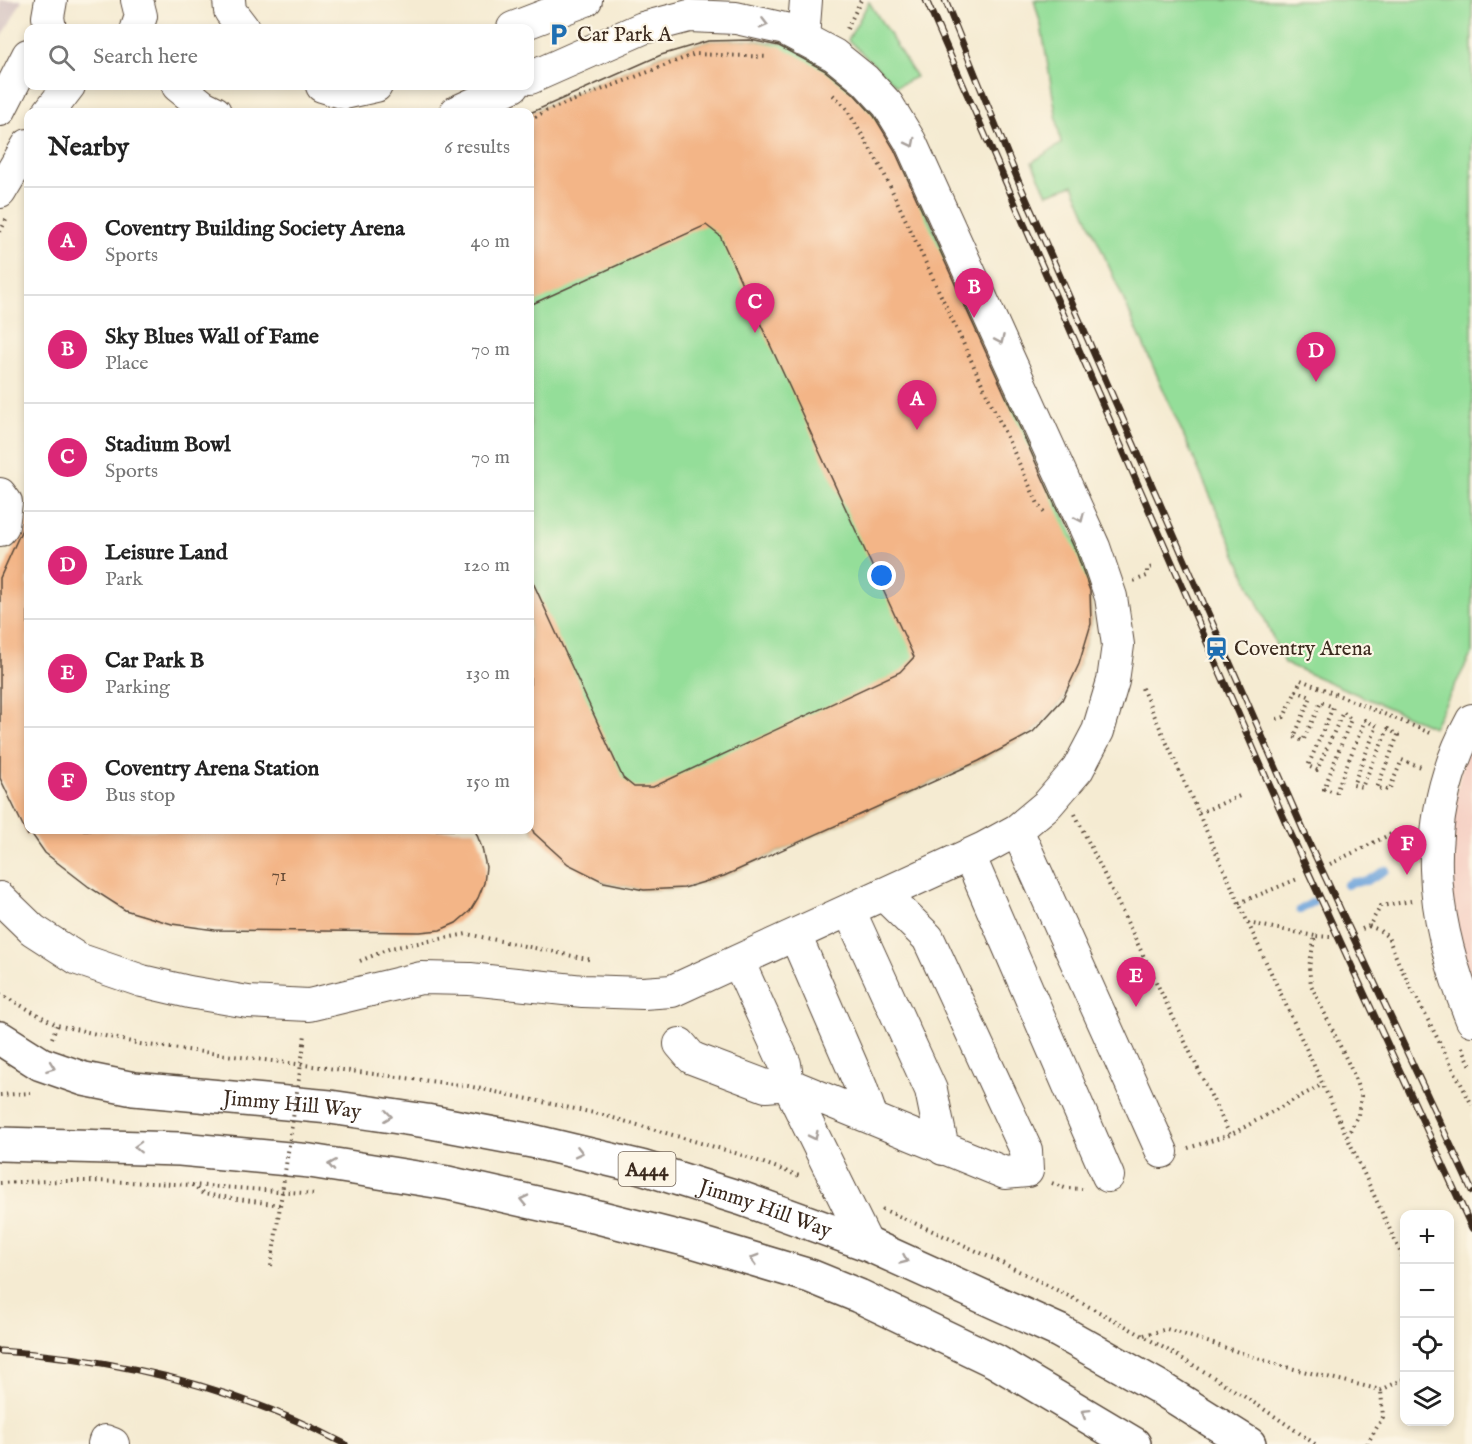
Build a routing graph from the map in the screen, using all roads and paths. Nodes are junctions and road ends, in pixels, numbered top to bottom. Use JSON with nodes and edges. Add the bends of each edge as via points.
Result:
{"nodes":[{"id":1,"x":229,"y":0,"type":"edge"},
{"id":2,"x":585,"y":0,"type":"edge"},
{"id":3,"x":806,"y":0,"type":"edge"},
{"id":4,"x":681,"y":9,"type":"edge"},
{"id":5,"x":240,"y":24,"type":"edge"},
{"id":6,"x":523,"y":24,"type":"edge"},
{"id":7,"x":803,"y":39,"type":"junction"},
{"id":8,"x":770,"y":57,"type":"dead end"},
{"id":9,"x":24,"y":63,"type":"edge"},
{"id":10,"x":534,"y":76,"type":"edge"},
{"id":11,"x":66,"y":90,"type":"edge"},
{"id":12,"x":182,"y":90,"type":"edge"},
{"id":13,"x":212,"y":90,"type":"edge"},
{"id":14,"x":335,"y":90,"type":"edge"},
{"id":15,"x":358,"y":90,"type":"edge"},
{"id":16,"x":504,"y":90,"type":"edge"},
{"id":17,"x":831,"y":92,"type":"dead end"},
{"id":18,"x":52,"y":108,"type":"edge"},
{"id":19,"x":207,"y":108,"type":"edge"},
{"id":20,"x":221,"y":108,"type":"edge"},
{"id":21,"x":465,"y":108,"type":"edge"},
{"id":22,"x":0,"y":110,"type":"edge"},
{"id":23,"x":534,"y":118,"type":"edge"},
{"id":24,"x":24,"y":152,"type":"edge"},
{"id":25,"x":0,"y":192,"type":"edge"},
{"id":26,"x":0,"y":494,"type":"edge"},
{"id":27,"x":1052,"y":523,"type":"dead end"},
{"id":28,"x":0,"y":530,"type":"edge"},
{"id":29,"x":1155,"y":566,"type":"dead end"},
{"id":30,"x":1128,"y":583,"type":"dead end"},
{"id":31,"x":1296,"y":691,"type":"junction"},
{"id":32,"x":1277,"y":719,"type":"dead end"},
{"id":33,"x":1472,"y":720,"type":"edge"},
{"id":34,"x":1437,"y":736,"type":"dead end"},
{"id":35,"x":1427,"y":769,"type":"dead end"},
{"id":36,"x":1062,"y":787,"type":"junction"},
{"id":37,"x":1242,"y":795,"type":"dead end"},
{"id":38,"x":1017,"y":830,"type":"junction"},
{"id":39,"x":1397,"y":831,"type":"dead end"},
{"id":40,"x":969,"y":855,"type":"junction"},
{"id":41,"x":1330,"y":864,"type":"dead end"},
{"id":42,"x":1300,"y":878,"type":"dead end"},
{"id":43,"x":883,"y":894,"type":"junction"},
{"id":44,"x":0,"y":898,"type":"edge"},
{"id":45,"x":1414,"y":900,"type":"dead end"},
{"id":46,"x":1239,"y":903,"type":"junction"},
{"id":47,"x":849,"y":910,"type":"junction"},
{"id":48,"x":1248,"y":923,"type":"junction"},
{"id":49,"x":1369,"y":926,"type":"junction"},
{"id":50,"x":1362,"y":929,"type":"dead end"},
{"id":51,"x":795,"y":935,"type":"junction"},
{"id":52,"x":1316,"y":936,"type":"junction"},
{"id":53,"x":1330,"y":937,"type":"dead end"},
{"id":54,"x":596,"y":961,"type":"dead end"},
{"id":55,"x":738,"y":961,"type":"junction"},
{"id":56,"x":358,"y":962,"type":"dead end"},
{"id":57,"x":0,"y":994,"type":"edge"},
{"id":58,"x":1472,"y":1020,"type":"edge"},
{"id":59,"x":57,"y":1025,"type":"dead end"},
{"id":60,"x":0,"y":1038,"type":"edge"},
{"id":61,"x":304,"y":1044,"type":"dead end"},
{"id":62,"x":680,"y":1044,"type":"dead end"},
{"id":63,"x":788,"y":1084,"type":"junction"},
{"id":64,"x":31,"y":1094,"type":"dead end"},
{"id":65,"x":0,"y":1095,"type":"edge"},
{"id":66,"x":1472,"y":1105,"type":"edge"},
{"id":67,"x":872,"y":1118,"type":"junction"},
{"id":68,"x":1230,"y":1135,"type":"dead end"},
{"id":69,"x":1347,"y":1136,"type":"junction"},
{"id":70,"x":0,"y":1144,"type":"edge"},
{"id":71,"x":943,"y":1149,"type":"junction"},
{"id":72,"x":1162,"y":1152,"type":"dead end"},
{"id":73,"x":1108,"y":1176,"type":"dead end"},
{"id":74,"x":0,"y":1183,"type":"edge"},
{"id":75,"x":192,"y":1185,"type":"junction"},
{"id":76,"x":323,"y":1195,"type":"dead end"},
{"id":77,"x":280,"y":1205,"type":"junction"},
{"id":78,"x":867,"y":1244,"type":"junction"},
{"id":79,"x":1400,"y":1251,"type":"edge"},
{"id":80,"x":271,"y":1266,"type":"dead end"},
{"id":81,"x":1143,"y":1335,"type":"dead end"},
{"id":82,"x":1400,"y":1381,"type":"edge"},
{"id":83,"x":1381,"y":1390,"type":"junction"},
{"id":84,"x":104,"y":1444,"type":"edge"},
{"id":85,"x":113,"y":1444,"type":"edge"},
{"id":86,"x":1134,"y":1444,"type":"edge"},
{"id":87,"x":1249,"y":1444,"type":"edge"},
{"id":88,"x":1367,"y":1444,"type":"edge"}],
"edges":[{"from":1,"to":5,"type":"street","via":[[230,10]]},
{"from":2,"to":6,"type":"street"},
{"from":3,"to":7,"type":"street"},
{"from":4,"to":7,"type":"street","one_way":true,"via":[[785,29]]},
{"from":4,"to":10,"type":"street"},
{"from":7,"to":36,"type":"street","one_way":true,"via":[[834,55],[865,80],[888,105],[910,141],[1094,547],[1111,597],[1118,645],[1113,681],[1098,731],[1078,769]]},
{"from":8,"to":23,"type":"path","via":[[695,54]]},
{"from":9,"to":22,"type":"street"},
{"from":11,"to":18,"type":"street"},
{"from":12,"to":19,"type":"street"},
{"from":13,"to":20,"type":"street"},
{"from":14,"to":15,"type":"street"},
{"from":16,"to":21,"type":"street"},
{"from":17,"to":27,"type":"path","via":[[845,106],[882,169],[1039,506]]},
{"from":24,"to":25,"type":"street"},
{"from":26,"to":28,"type":"street","via":[[6,502]]},
{"from":29,"to":30,"type":"path","via":[[1147,569],[1147,576]]},
{"from":31,"to":32,"type":"path","via":[[1284,717]]},
{"from":31,"to":34,"type":"path","via":[[1301,680]]},
{"from":31,"to":35,"type":"path","via":[[1311,697],[1294,737],[1303,741],[1321,702],[1333,707],[1308,766],[1317,770],[1343,712],[1351,719],[1324,789],[1336,792],[1365,720],[1377,726],[1353,785],[1362,787],[1388,729],[1398,735],[1377,788],[1389,790],[1402,760]]},
{"from":33,"to":58,"type":"street","via":[[1448,775],[1436,843],[1436,886],[1451,965]]},
{"from":36,"to":38,"type":"street"},
{"from":36,"to":68,"type":"path"},
{"from":37,"to":46,"type":"path","via":[[1199,813]]},
{"from":38,"to":40,"type":"street"},
{"from":38,"to":72,"type":"street"},
{"from":39,"to":41,"type":"path"},
{"from":40,"to":43,"type":"street"},
{"from":40,"to":73,"type":"street"},
{"from":42,"to":46,"type":"path"},
{"from":43,"to":47,"type":"street"},
{"from":43,"to":71,"type":"street","via":[[928,938],[1026,1150],[1027,1171],[1005,1173]]},
{"from":44,"to":55,"type":"street","via":[[33,930],[78,959],[151,983],[248,1002],[309,1005],[421,978],[643,993],[672,991]]},
{"from":45,"to":49,"type":"path","via":[[1381,906]]},
{"from":46,"to":48,"type":"path"},
{"from":47,"to":51,"type":"street"},
{"from":47,"to":71,"type":"street","via":[[931,1090]]},
{"from":48,"to":52,"type":"path"},
{"from":48,"to":69,"type":"path"},
{"from":49,"to":50,"type":"path"},
{"from":49,"to":66,"type":"path","via":[[1388,937]]},
{"from":51,"to":55,"type":"street"},
{"from":51,"to":67,"type":"street"},
{"from":52,"to":53,"type":"path"},
{"from":52,"to":69,"type":"path","via":[[1309,967],[1311,985],[1361,1096],[1358,1115]]},
{"from":54,"to":56,"type":"path","via":[[467,934],[391,948]]},
{"from":55,"to":63,"type":"street","via":[[785,1064]]},
{"from":57,"to":59,"type":"path"},
{"from":60,"to":78,"type":"highway","name":"Jimmy Hill Way","number":"A444","one_way":true,"via":[[41,1064],[84,1079],[134,1089],[330,1107],[543,1143],[641,1167]]},
{"from":61,"to":77,"type":"path","bridge":true},
{"from":62,"to":63,"type":"street","via":[[692,1058],[766,1086]]},
{"from":63,"to":67,"type":"street"},
{"from":63,"to":78,"type":"street","one_way":true},
{"from":64,"to":65,"type":"path"},
{"from":67,"to":71,"type":"street"},
{"from":69,"to":79,"type":"path"},
{"from":86,"to":70,"type":"highway","one_way":true,"via":[[995,1360],[859,1296],[810,1276],[696,1242],[448,1183],[310,1161],[180,1149]]},
{"from":74,"to":75,"type":"path","via":[[54,1180]]},
{"from":75,"to":76,"type":"path"},
{"from":75,"to":77,"type":"path","via":[[203,1194]]},
{"from":77,"to":80,"type":"path","bridge":true},
{"from":78,"to":87,"type":"highway","name":"Jimmy Hill Way","number":"A444","one_way":true,"via":[[1059,1331]]},
{"from":81,"to":83,"type":"path","via":[[1167,1329],[1281,1366]]},
{"from":82,"to":83,"type":"path"},
{"from":83,"to":88,"type":"path","via":[[1383,1417]]},
{"from":84,"to":85,"type":"street"}]}
